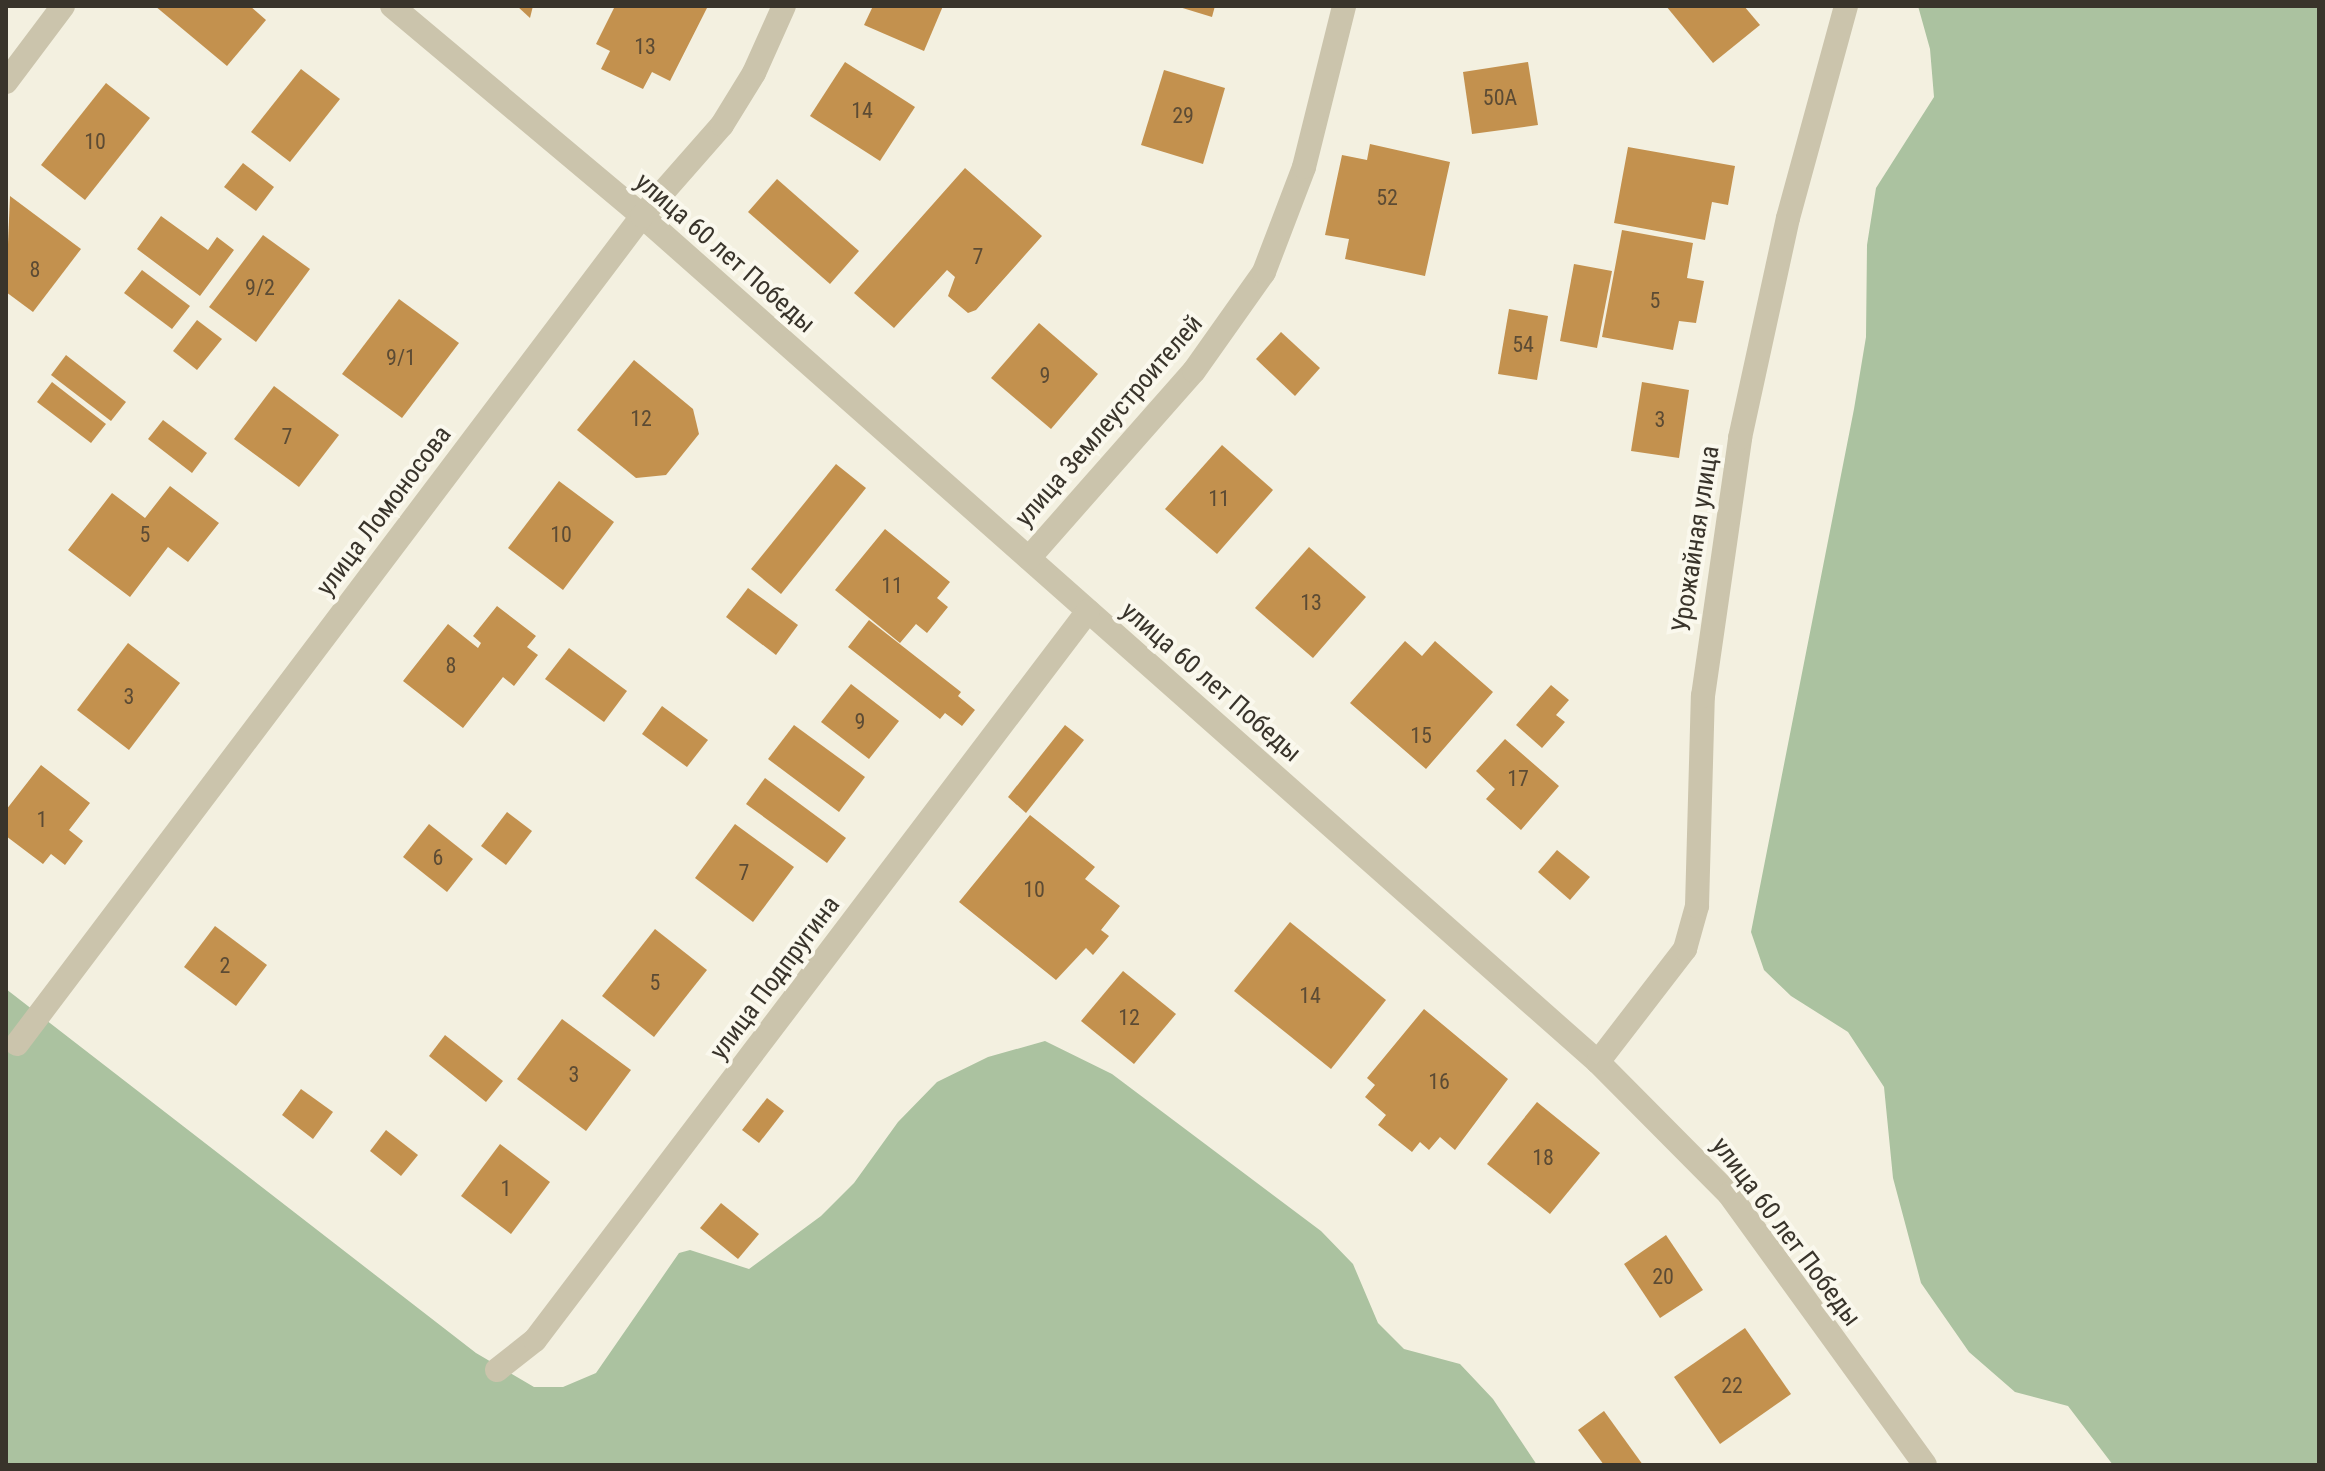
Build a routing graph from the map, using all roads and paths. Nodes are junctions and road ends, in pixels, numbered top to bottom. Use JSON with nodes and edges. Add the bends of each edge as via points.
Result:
{"nodes":[{"id":1,"x":63,"y":6,"type":"edge"},
{"id":2,"x":392,"y":6,"type":"edge"},
{"id":3,"x":784,"y":6,"type":"edge"},
{"id":4,"x":1344,"y":6,"type":"edge"},
{"id":5,"x":1846,"y":6,"type":"edge"},
{"id":6,"x":6,"y":82,"type":"edge"},
{"id":7,"x":642,"y":216,"type":"junction"},
{"id":8,"x":1029,"y":558,"type":"junction"},
{"id":9,"x":1088,"y":611,"type":"junction"},
{"id":10,"x":17,"y":1044,"type":"dead end"},
{"id":11,"x":1598,"y":1062,"type":"junction"},
{"id":12,"x":497,"y":1370,"type":"dead end"},
{"id":13,"x":1925,"y":1465,"type":"edge"}],
"edges":[{"from":1,"to":6,"type":"street"},
{"from":2,"to":7,"type":"street","name":"улица 60 лет Победы"},
{"from":3,"to":7,"type":"street","name":"улица Ломоносова","via":[[754,73],[722,125]]},
{"from":4,"to":8,"type":"street","name":"улица Землеустроителей","via":[[1304,167],[1264,272],[1194,371]]},
{"from":5,"to":11,"type":"street","name":"Урожайная улица","via":[[1788,218],[1737,454],[1703,696],[1697,906],[1685,949]]},
{"from":7,"to":8,"type":"street","name":"улица 60 лет Победы"},
{"from":7,"to":10,"type":"street","name":"улица Ломоносова"},
{"from":8,"to":9,"type":"street","name":"улица 60 лет Победы"},
{"from":9,"to":11,"type":"street","name":"улица 60 лет Победы"},
{"from":9,"to":12,"type":"street","name":"улица Подпругина","via":[[535,1340]]},
{"from":11,"to":13,"type":"street","name":"улица 60 лет Победы","via":[[1729,1194]]}]}
